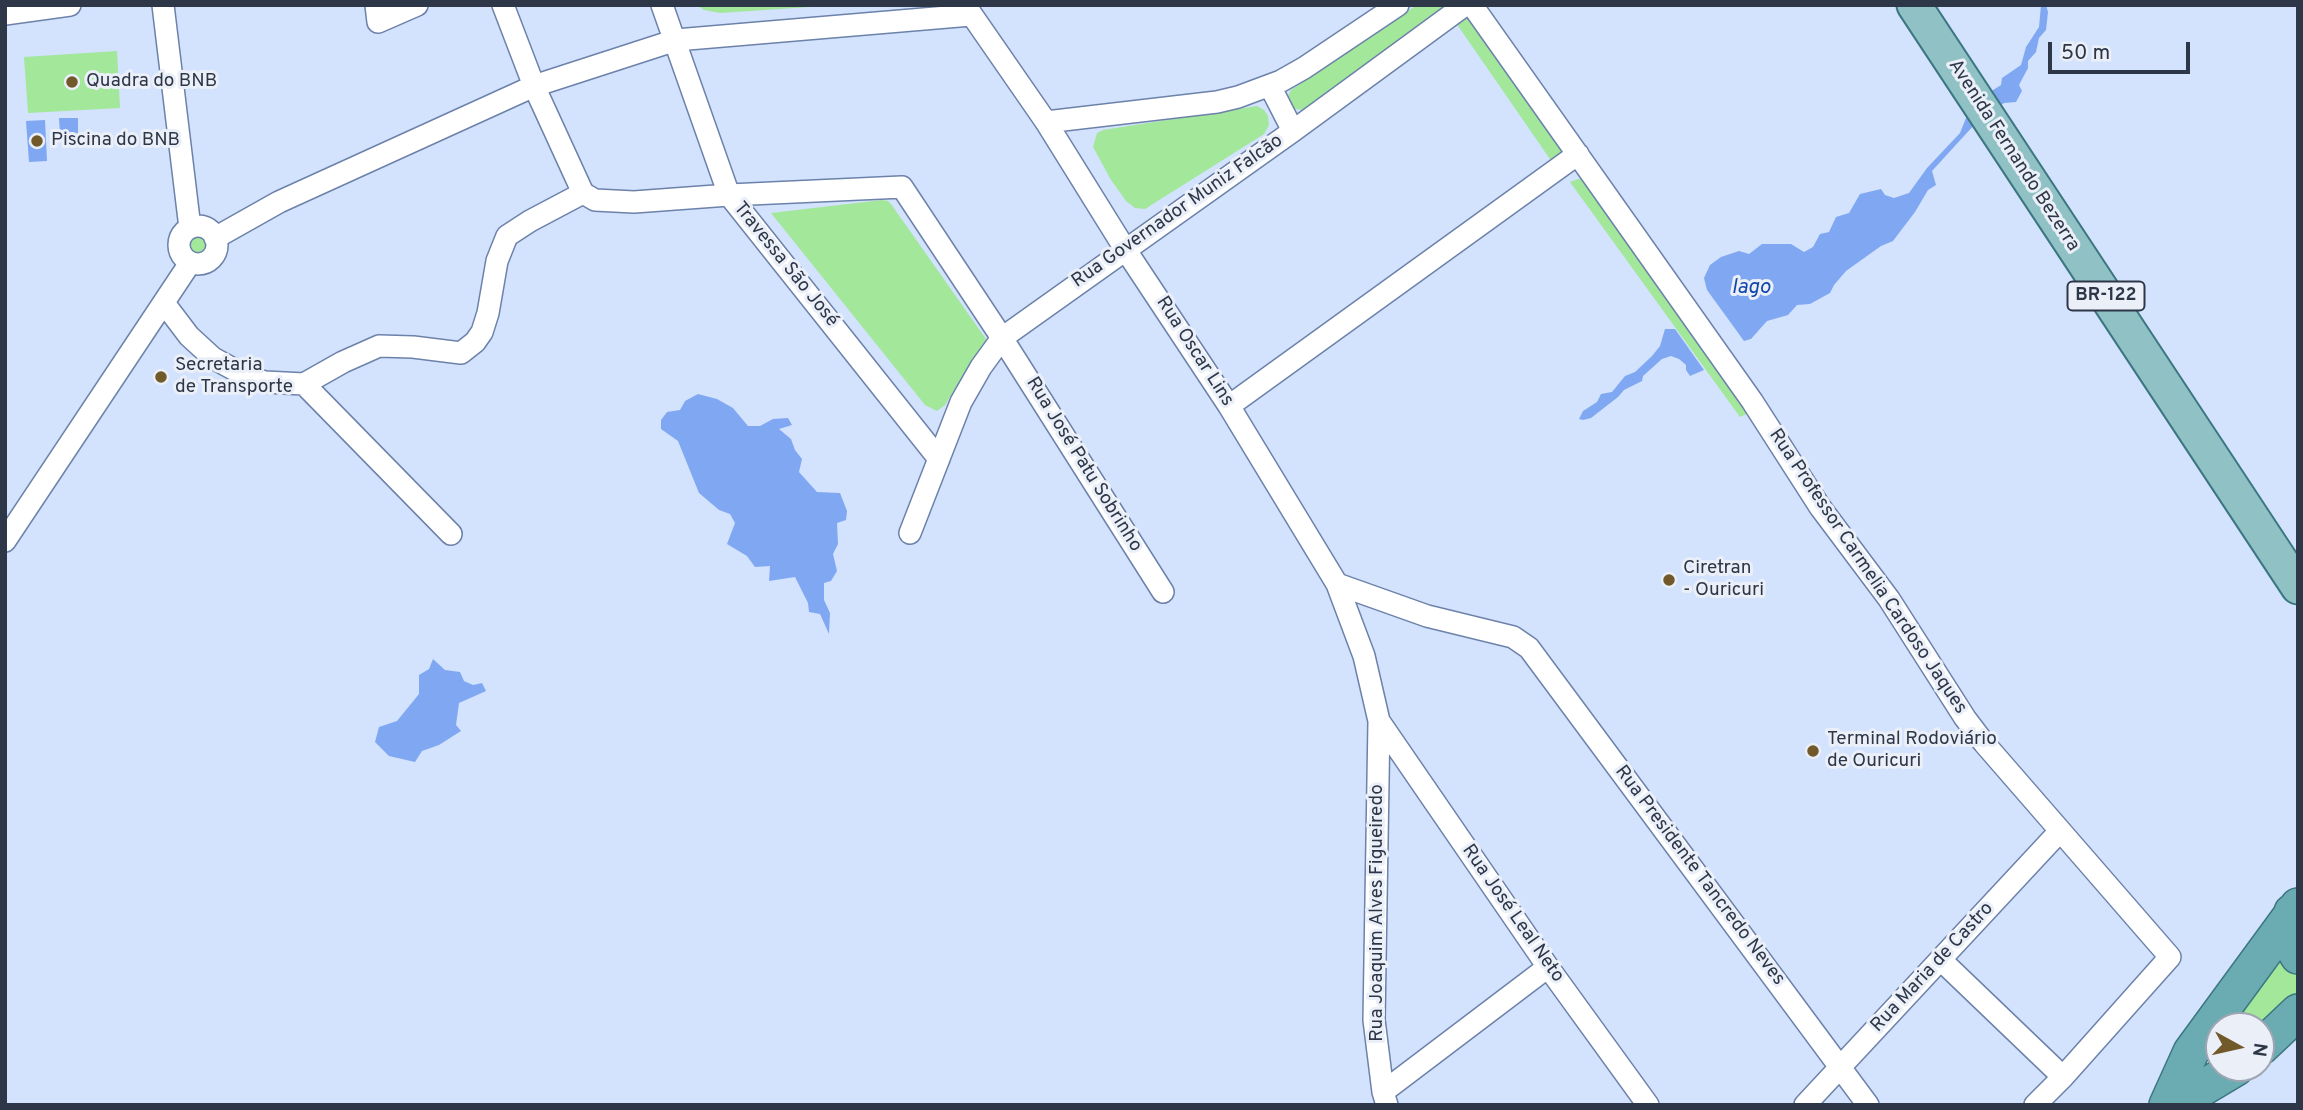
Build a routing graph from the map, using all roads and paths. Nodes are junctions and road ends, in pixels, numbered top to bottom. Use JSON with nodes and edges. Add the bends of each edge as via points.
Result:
{"nodes":[{"id":1,"x":70,"y":5,"type":"edge"},
{"id":2,"x":163,"y":5,"type":"edge"},
{"id":3,"x":376,"y":5,"type":"edge"},
{"id":4,"x":416,"y":5,"type":"edge"},
{"id":5,"x":503,"y":5,"type":"edge"},
{"id":6,"x":662,"y":5,"type":"edge"},
{"id":7,"x":1398,"y":5,"type":"edge"},
{"id":8,"x":1465,"y":5,"type":"edge"},
{"id":9,"x":1472,"y":5,"type":"edge"},
{"id":10,"x":1914,"y":5,"type":"edge"},
{"id":11,"x":968,"y":10,"type":"edge"},
{"id":12,"x":5,"y":14,"type":"edge"},
{"id":13,"x":676,"y":40,"type":"junction"},
{"id":14,"x":534,"y":86,"type":"junction"},
{"id":15,"x":1270,"y":86,"type":"junction"},
{"id":16,"x":1046,"y":122,"type":"junction"},
{"id":17,"x":1293,"y":131,"type":"junction"},
{"id":18,"x":1578,"y":154,"type":"junction"},
{"id":19,"x":583,"y":193,"type":"junction"},
{"id":20,"x":729,"y":195,"type":"junction"},
{"id":21,"x":190,"y":228,"type":"junction"},
{"id":22,"x":215,"y":238,"type":"junction"},
{"id":23,"x":1125,"y":249,"type":"junction"},
{"id":24,"x":190,"y":263,"type":"junction"},
{"id":25,"x":164,"y":303,"type":"junction"},
{"id":26,"x":1002,"y":338,"type":"junction"},
{"id":27,"x":304,"y":384,"type":"junction"},
{"id":28,"x":1229,"y":405,"type":"junction"},
{"id":29,"x":939,"y":459,"type":"junction"},
{"id":30,"x":910,"y":533,"type":"dead end"},
{"id":31,"x":451,"y":534,"type":"dead end"},
{"id":32,"x":5,"y":541,"type":"edge"},
{"id":33,"x":1337,"y":584,"type":"junction"},
{"id":34,"x":2298,"y":587,"type":"edge"},
{"id":35,"x":1163,"y":592,"type":"dead end"},
{"id":36,"x":1379,"y":721,"type":"junction"},
{"id":37,"x":2060,"y":831,"type":"junction"},
{"id":38,"x":2295,"y":909,"type":"edge"},
{"id":39,"x":2298,"y":956,"type":"edge"},
{"id":40,"x":1941,"y":960,"type":"junction"},
{"id":41,"x":1548,"y":967,"type":"junction"},
{"id":42,"x":2298,"y":1012,"type":"edge"},
{"id":43,"x":2275,"y":1034,"type":"edge"},
{"id":44,"x":1841,"y":1068,"type":"junction"},
{"id":45,"x":2063,"y":1077,"type":"junction"},
{"id":46,"x":2213,"y":1082,"type":"edge"},
{"id":47,"x":1385,"y":1098,"type":"edge"},
{"id":48,"x":1648,"y":1105,"type":"edge"},
{"id":49,"x":1805,"y":1105,"type":"edge"},
{"id":50,"x":1868,"y":1105,"type":"edge"},
{"id":51,"x":2035,"y":1105,"type":"edge"},
{"id":52,"x":2167,"y":1105,"type":"edge"},
{"id":53,"x":2174,"y":1105,"type":"edge"}],
"edges":[{"from":1,"to":12,"type":"street"},
{"from":2,"to":21,"type":"street"},
{"from":3,"to":4,"type":"street","via":[[377,22]]},
{"from":5,"to":14,"type":"street"},
{"from":6,"to":13,"type":"street","name":"Travessa São José"},
{"from":7,"to":15,"type":"street"},
{"from":8,"to":17,"type":"street","name":"Rua Governador Muniz Falcão"},
{"from":9,"to":18,"type":"street","name":"Rua Professor Carmelia Cardoso Jaques"},
{"from":10,"to":34,"type":"main road","name":"Avenida Fernando Bezerra","number":"BR-122"},
{"from":11,"to":13,"type":"street"},
{"from":11,"to":16,"type":"street","name":"Rua Oscar Lins"},
{"from":13,"to":14,"type":"street"},
{"from":13,"to":20,"type":"street","name":"Travessa São José"},
{"from":14,"to":19,"type":"street"},
{"from":14,"to":22,"type":"street","via":[[279,202]]},
{"from":15,"to":16,"type":"street","via":[[1217,102]]},
{"from":15,"to":17,"type":"street"},
{"from":16,"to":23,"type":"street","name":"Rua Oscar Lins"},
{"from":17,"to":23,"type":"street","name":"Rua Governador Muniz Falcão"},
{"from":18,"to":28,"type":"street"},
{"from":18,"to":37,"type":"street","name":"Rua Professor Carmelia Cardoso Jaques","via":[[1752,401],[1820,507],[1889,599],[1965,718]]},
{"from":19,"to":20,"type":"street","via":[[615,202]]},
{"from":19,"to":27,"type":"street","via":[[507,236],[482,332],[471,347],[461,353],[379,346]]},
{"from":20,"to":26,"type":"street","name":"Rua José Patu Sobrinho","via":[[902,187]]},
{"from":20,"to":29,"type":"street","name":"Travessa São José"},
{"from":21,"to":22,"type":"street","via":[[208,229]]},
{"from":21,"to":24,"type":"street","via":[[181,236],[179,249]]},
{"from":22,"to":24,"type":"street","via":[[213,256],[203,264]]},
{"from":23,"to":26,"type":"street","name":"Rua Governador Muniz Falcão"},
{"from":23,"to":28,"type":"street","name":"Rua Oscar Lins"},
{"from":24,"to":25,"type":"street"},
{"from":25,"to":27,"type":"street","via":[[198,345],[231,369],[265,382]]},
{"from":25,"to":32,"type":"street"},
{"from":26,"to":29,"type":"street","name":"Rua Governador Muniz Falcão","via":[[961,402]]},
{"from":26,"to":35,"type":"street","name":"Rua José Patu Sobrinho"},
{"from":27,"to":31,"type":"street"},
{"from":28,"to":33,"type":"street","name":"Rua Oscar Lins"},
{"from":29,"to":30,"type":"street","name":"Rua Governador Muniz Falcão"},
{"from":33,"to":36,"type":"street","name":"Rua Oscar Lins","via":[[1364,656]]},
{"from":33,"to":44,"type":"street","name":"Rua Presidente Tancredo Neves","via":[[1427,616],[1513,637],[1530,648]]},
{"from":36,"to":41,"type":"street","name":"Rua José Leal Neto"},
{"from":36,"to":47,"type":"street","name":"Rua Joaquim Alves Figueiredo","via":[[1374,1020]]},
{"from":37,"to":40,"type":"street","name":"Rua Maria de Castro"},
{"from":37,"to":45,"type":"street","name":"Rua Professor Carmelia Cardoso Jaques","via":[[2170,957]]},
{"from":38,"to":39,"type":"highway","via":[[2289,934]]},
{"from":38,"to":52,"type":"highway","via":[[2191,1052]]},
{"from":40,"to":44,"type":"street","name":"Rua Maria de Castro"},
{"from":40,"to":45,"type":"street"},
{"from":41,"to":47,"type":"street"},
{"from":41,"to":48,"type":"street","name":"Rua José Leal Neto"},
{"from":42,"to":43,"type":"highway"},
{"from":44,"to":49,"type":"street","name":"Rua Maria de Castro"},
{"from":44,"to":50,"type":"street","name":"Rua Presidente Tancredo Neves"},
{"from":45,"to":51,"type":"street","name":"Rua Professor Carmelia Cardoso Jaques"},
{"from":46,"to":53,"type":"highway"}]}
